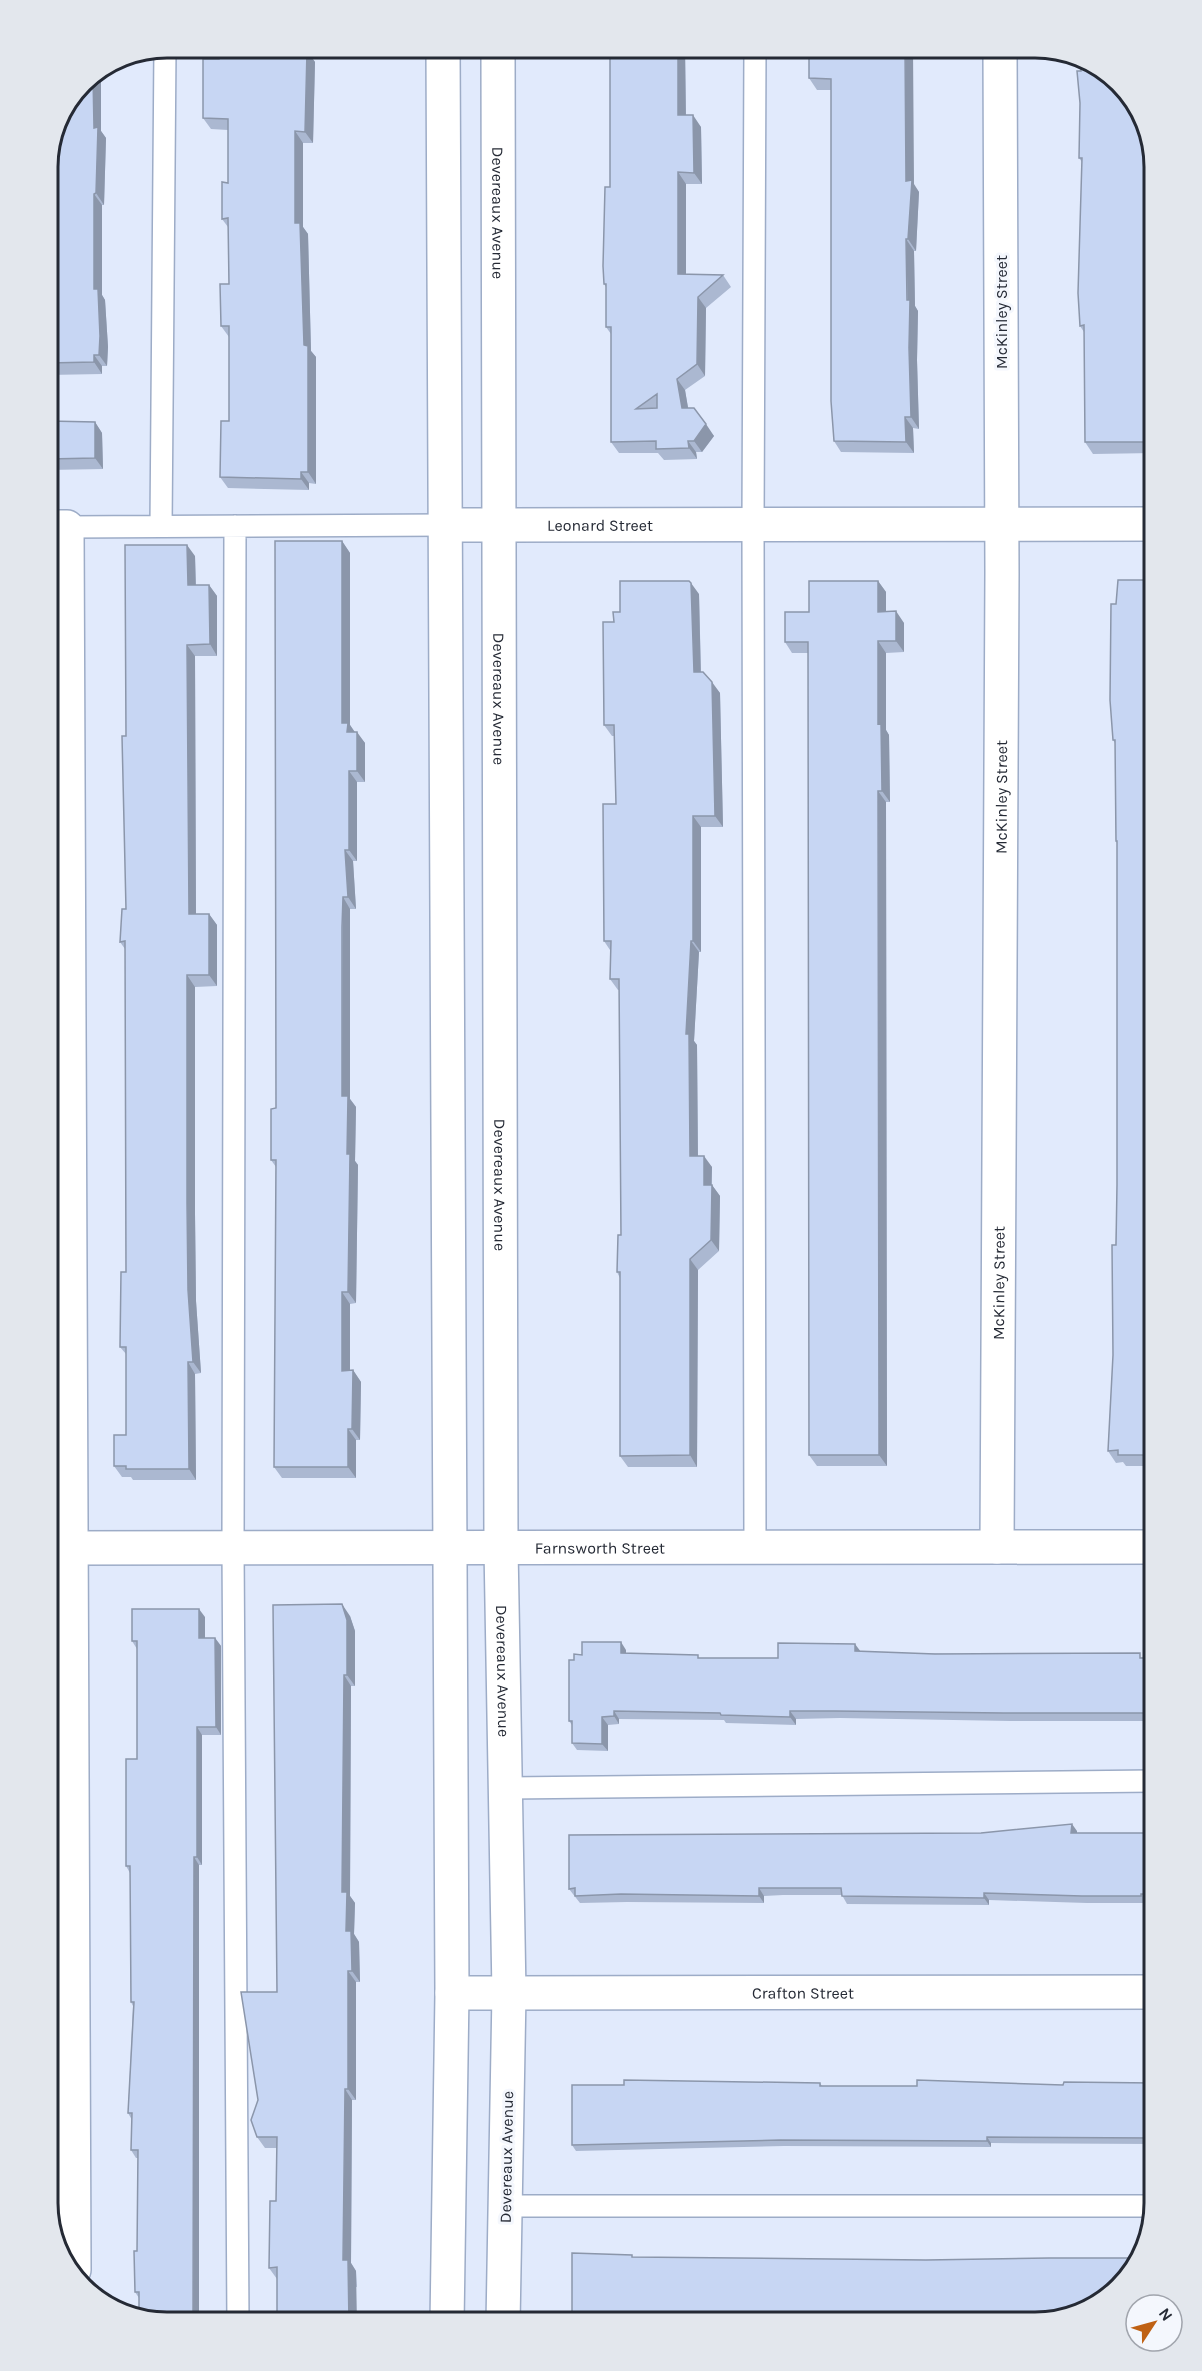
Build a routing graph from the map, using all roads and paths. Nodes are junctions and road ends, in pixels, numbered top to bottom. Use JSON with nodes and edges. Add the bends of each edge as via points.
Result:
{"nodes":[{"id":1,"x":165,"y":59,"type":"edge"},
{"id":2,"x":443,"y":59,"type":"edge"},
{"id":3,"x":498,"y":59,"type":"edge"},
{"id":4,"x":755,"y":59,"type":"edge"},
{"id":5,"x":1000,"y":59,"type":"edge"},
{"id":6,"x":1002,"y":524,"type":"junction"},
{"id":7,"x":1144,"y":524,"type":"edge"},
{"id":8,"x":446,"y":525,"type":"junction"},
{"id":9,"x":500,"y":525,"type":"junction"},
{"id":10,"x":753,"y":525,"type":"junction"},
{"id":11,"x":160,"y":526,"type":"junction"},
{"id":12,"x":235,"y":526,"type":"junction"},
{"id":13,"x":58,"y":527,"type":"edge"},
{"id":14,"x":59,"y":1086,"type":"edge"},
{"id":15,"x":755,"y":1547,"type":"junction"},
{"id":16,"x":997,"y":1547,"type":"junction"},
{"id":17,"x":1144,"y":1547,"type":"edge"},
{"id":18,"x":59,"y":1548,"type":"edge"},
{"id":19,"x":233,"y":1548,"type":"junction"},
{"id":20,"x":450,"y":1548,"type":"junction"},
{"id":21,"x":501,"y":1548,"type":"junction"},
{"id":22,"x":1144,"y":1780,"type":"edge"},
{"id":23,"x":506,"y":1788,"type":"junction"},
{"id":24,"x":1144,"y":1992,"type":"edge"},
{"id":25,"x":452,"y":1993,"type":"junction"},
{"id":26,"x":509,"y":1993,"type":"junction"},
{"id":27,"x":506,"y":2206,"type":"junction"},
{"id":28,"x":1144,"y":2206,"type":"edge"},
{"id":29,"x":74,"y":2259,"type":"edge"},
{"id":30,"x":238,"y":2312,"type":"edge"},
{"id":31,"x":447,"y":2312,"type":"edge"},
{"id":32,"x":503,"y":2312,"type":"edge"}],
"edges":[{"from":1,"to":11,"type":"lane"},
{"from":2,"to":8,"type":"street"},
{"from":3,"to":9,"type":"street","name":"Devereaux Avenue"},
{"from":4,"to":10,"type":"lane"},
{"from":5,"to":6,"type":"street","name":"McKinley Street"},
{"from":6,"to":7,"type":"street","name":"Leonard Street"},
{"from":6,"to":10,"type":"street","name":"Leonard Street"},
{"from":6,"to":16,"type":"street","name":"McKinley Street"},
{"from":8,"to":9,"type":"street","name":"Leonard Street"},
{"from":8,"to":12,"type":"lane","name":"Leonard Street"},
{"from":8,"to":20,"type":"street"},
{"from":9,"to":10,"type":"street","name":"Leonard Street"},
{"from":9,"to":21,"type":"street","name":"Devereaux Avenue"},
{"from":10,"to":15,"type":"lane"},
{"from":11,"to":12,"type":"lane","name":"Leonard Street"},
{"from":11,"to":13,"type":"lane","name":"Leonard Street"},
{"from":12,"to":19,"type":"lane"},
{"from":14,"to":18,"type":"street"},
{"from":15,"to":16,"type":"street","name":"Farnsworth Street"},
{"from":15,"to":21,"type":"street","name":"Farnsworth Street"},
{"from":16,"to":17,"type":"street","name":"Farnsworth Street"},
{"from":18,"to":19,"type":"street","name":"Farnsworth Street"},
{"from":18,"to":29,"type":"street"},
{"from":19,"to":20,"type":"street","name":"Farnsworth Street"},
{"from":19,"to":30,"type":"lane"},
{"from":20,"to":21,"type":"street","name":"Farnsworth Street"},
{"from":20,"to":25,"type":"street"},
{"from":21,"to":23,"type":"street","name":"Devereaux Avenue"},
{"from":22,"to":23,"type":"lane"},
{"from":23,"to":26,"type":"street","name":"Devereaux Avenue"},
{"from":24,"to":26,"type":"street","name":"Crafton Street"},
{"from":25,"to":26,"type":"street","name":"Crafton Street"},
{"from":25,"to":31,"type":"street"},
{"from":26,"to":27,"type":"street","name":"Devereaux Avenue"},
{"from":27,"to":28,"type":"lane"},
{"from":27,"to":32,"type":"street","name":"Devereaux Avenue"}]}
